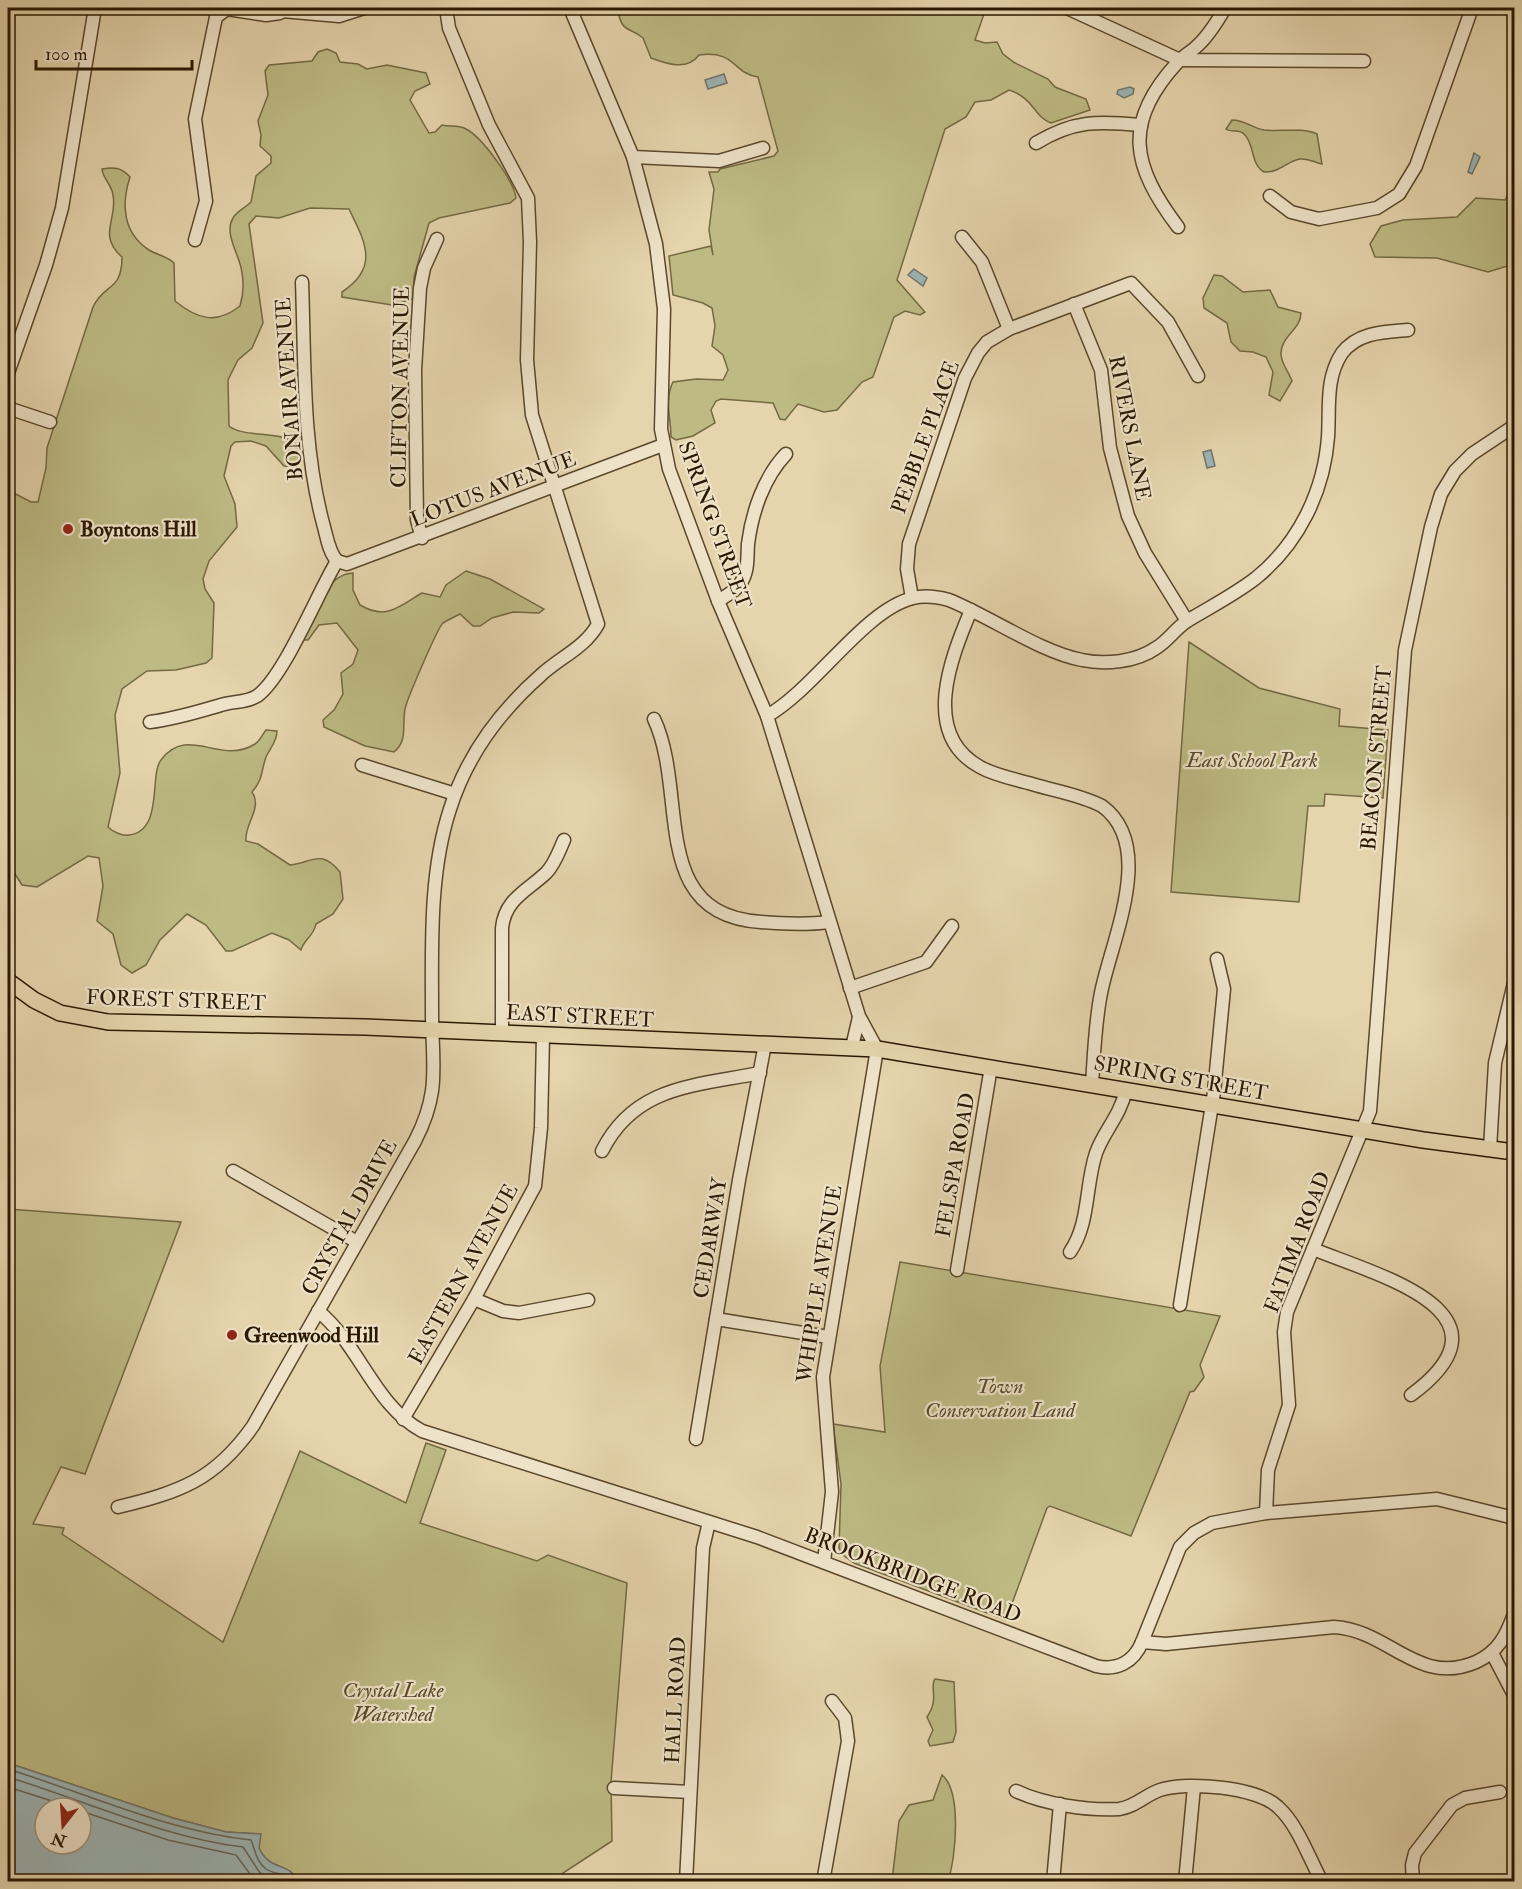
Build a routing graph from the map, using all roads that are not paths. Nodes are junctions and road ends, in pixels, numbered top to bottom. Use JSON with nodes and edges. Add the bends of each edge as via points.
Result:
{"nodes":[{"id":1,"x":95,"y":8,"type":"edge"},
{"id":2,"x":364,"y":8,"type":"edge"},
{"id":3,"x":446,"y":8,"type":"edge"},
{"id":4,"x":570,"y":8,"type":"edge"},
{"id":5,"x":1067,"y":8,"type":"edge"},
{"id":6,"x":1225,"y":8,"type":"edge"},
{"id":7,"x":1473,"y":8,"type":"edge"},
{"id":8,"x":283,"y":9,"type":"edge"},
{"id":9,"x":1180,"y":60,"type":"junction"},
{"id":10,"x":1364,"y":61,"type":"dead end"},
{"id":11,"x":1141,"y":125,"type":"junction"},
{"id":12,"x":1036,"y":143,"type":"dead end"},
{"id":13,"x":763,"y":148,"type":"dead end"},
{"id":14,"x":633,"y":157,"type":"junction"},
{"id":15,"x":1270,"y":196,"type":"dead end"},
{"id":16,"x":1178,"y":227,"type":"dead end"},
{"id":17,"x":962,"y":237,"type":"dead end"},
{"id":18,"x":436,"y":239,"type":"dead end"},
{"id":19,"x":195,"y":240,"type":"dead end"},
{"id":20,"x":302,"y":282,"type":"dead end"},
{"id":21,"x":1074,"y":304,"type":"junction"},
{"id":22,"x":1009,"y":329,"type":"junction"},
{"id":23,"x":1408,"y":330,"type":"dead end"},
{"id":24,"x":8,"y":373,"type":"edge"},
{"id":25,"x":1198,"y":376,"type":"dead end"},
{"id":26,"x":8,"y":408,"type":"edge"},
{"id":27,"x":50,"y":422,"type":"dead end"},
{"id":28,"x":1515,"y":426,"type":"edge"},
{"id":29,"x":663,"y":446,"type":"junction"},
{"id":30,"x":786,"y":454,"type":"dead end"},
{"id":31,"x":554,"y":488,"type":"junction"},
{"id":32,"x":422,"y":538,"type":"junction"},
{"id":33,"x":337,"y":561,"type":"junction"},
{"id":34,"x":912,"y":598,"type":"junction"},
{"id":35,"x":718,"y":601,"type":"junction"},
{"id":36,"x":971,"y":610,"type":"junction"},
{"id":37,"x":1187,"y":621,"type":"junction"},
{"id":38,"x":767,"y":716,"type":"junction"},
{"id":39,"x":654,"y":719,"type":"dead end"},
{"id":40,"x":150,"y":722,"type":"dead end"},
{"id":41,"x":362,"y":765,"type":"dead end"},
{"id":42,"x":455,"y":794,"type":"junction"},
{"id":43,"x":564,"y":840,"type":"dead end"},
{"id":44,"x":829,"y":922,"type":"junction"},
{"id":45,"x":952,"y":926,"type":"dead end"},
{"id":46,"x":1217,"y":959,"type":"dead end"},
{"id":47,"x":8,"y":981,"type":"edge"},
{"id":48,"x":1515,"y":983,"type":"edge"},
{"id":49,"x":850,"y":988,"type":"junction"},
{"id":50,"x":859,"y":1016,"type":"junction"},
{"id":51,"x":280,"y":1025,"type":"joint"},
{"id":52,"x":434,"y":1030,"type":"junction"},
{"id":53,"x":502,"y":1033,"type":"junction"},
{"id":54,"x":543,"y":1035,"type":"junction"},
{"id":55,"x":765,"y":1044,"type":"junction"},
{"id":56,"x":852,"y":1047,"type":"junction"},
{"id":57,"x":877,"y":1049,"type":"junction"},
{"id":58,"x":991,"y":1067,"type":"junction"},
{"id":59,"x":760,"y":1072,"type":"junction"},
{"id":60,"x":1092,"y":1084,"type":"junction"},
{"id":61,"x":1126,"y":1090,"type":"junction"},
{"id":62,"x":1212,"y":1105,"type":"junction"},
{"id":63,"x":1363,"y":1130,"type":"junction"},
{"id":64,"x":1490,"y":1149,"type":"junction"},
{"id":65,"x":602,"y":1151,"type":"dead end"},
{"id":66,"x":1515,"y":1152,"type":"edge"},
{"id":67,"x":233,"y":1171,"type":"dead end"},
{"id":68,"x":357,"y":1242,"type":"junction"},
{"id":69,"x":1313,"y":1249,"type":"junction"},
{"id":70,"x":1070,"y":1252,"type":"dead end"},
{"id":71,"x":957,"y":1270,"type":"dead end"},
{"id":72,"x":474,"y":1299,"type":"junction"},
{"id":73,"x":588,"y":1300,"type":"dead end"},
{"id":74,"x":1180,"y":1305,"type":"dead end"},
{"id":75,"x":318,"y":1311,"type":"junction"},
{"id":76,"x":717,"y":1318,"type":"junction"},
{"id":77,"x":828,"y":1337,"type":"junction"},
{"id":78,"x":1411,"y":1395,"type":"dead end"},
{"id":79,"x":403,"y":1419,"type":"junction"},
{"id":80,"x":696,"y":1439,"type":"dead end"},
{"id":81,"x":118,"y":1507,"type":"dead end"},
{"id":82,"x":1266,"y":1513,"type":"junction"},
{"id":83,"x":1515,"y":1518,"type":"edge"},
{"id":84,"x":709,"y":1522,"type":"junction"},
{"id":85,"x":824,"y":1562,"type":"junction"},
{"id":86,"x":1515,"y":1614,"type":"edge"},
{"id":87,"x":1142,"y":1642,"type":"junction"},
{"id":88,"x":1492,"y":1653,"type":"junction"},
{"id":89,"x":1515,"y":1695,"type":"edge"},
{"id":90,"x":832,"y":1701,"type":"dead end"},
{"id":91,"x":1194,"y":1787,"type":"junction"},
{"id":92,"x":614,"y":1788,"type":"dead end"},
{"id":93,"x":1016,"y":1791,"type":"dead end"},
{"id":94,"x":690,"y":1792,"type":"junction"},
{"id":95,"x":1500,"y":1792,"type":"dead end"},
{"id":96,"x":1060,"y":1804,"type":"junction"},
{"id":97,"x":686,"y":1881,"type":"edge"},
{"id":98,"x":823,"y":1881,"type":"edge"},
{"id":99,"x":1053,"y":1881,"type":"edge"},
{"id":100,"x":1185,"y":1881,"type":"edge"},
{"id":101,"x":1322,"y":1881,"type":"edge"},
{"id":102,"x":1413,"y":1881,"type":"edge"}],
"edges":[{"from":1,"to":24,"type":"street","via":[[62,208]]},
{"from":2,"to":8,"type":"street","via":[[339,16]]},
{"from":3,"to":31,"type":"street","via":[[449,28],[489,125],[528,198],[528,383],[537,437]]},
{"from":4,"to":14,"type":"street","name":"SPRING STREET"},
{"from":5,"to":9,"type":"street"},
{"from":6,"to":9,"type":"street","via":[[1207,36]]},
{"from":7,"to":15,"type":"street","via":[[1416,166],[1400,194],[1370,210],[1319,219],[1291,212]]},
{"from":8,"to":19,"type":"street","via":[[266,15],[227,9],[215,19],[195,117],[206,201]]},
{"from":9,"to":10,"type":"street"},
{"from":9,"to":11,"type":"street","via":[[1158,88]]},
{"from":11,"to":12,"type":"street","via":[[1083,123]]},
{"from":11,"to":16,"type":"street","via":[[1140,152],[1146,178]]},
{"from":13,"to":14,"type":"street","via":[[719,161]]},
{"from":14,"to":29,"type":"street","name":"SPRING STREET","via":[[662,281]]},
{"from":17,"to":22,"type":"street","via":[[982,262]]},
{"from":18,"to":32,"type":"street","name":"CLIFTON AVENUE","via":[[421,283],[416,359],[417,520]]},
{"from":20,"to":33,"type":"street","name":"BONAIR AVENUE","via":[[309,452],[317,504]]},
{"from":21,"to":22,"type":"street","name":"PEBBLE PLACE"},
{"from":21,"to":25,"type":"street","name":"PEBBLE PLACE","via":[[1133,284],[1168,322]]},
{"from":21,"to":37,"type":"street","name":"RIVERS LANE","via":[[1103,378],[1110,448],[1128,516],[1145,553]]},
{"from":22,"to":34,"type":"street","name":"PEBBLE PLACE","via":[[982,348],[966,378],[909,544],[907,569]]},
{"from":23,"to":37,"type":"street","via":[[1364,336],[1343,353],[1329,385],[1325,464],[1318,491],[1302,524],[1256,578]]},
{"from":26,"to":27,"type":"street"},
{"from":28,"to":63,"type":"street","name":"BEACON STREET","via":[[1465,460],[1444,488],[1407,632],[1370,1110]]},
{"from":29,"to":31,"type":"street","name":"LOTUS AVENUE"},
{"from":29,"to":35,"type":"street","name":"SPRING STREET"},
{"from":30,"to":35,"type":"street","via":[[767,479],[749,540],[743,580]]},
{"from":31,"to":32,"type":"street","name":"LOTUS AVENUE"},
{"from":31,"to":42,"type":"street","name":"CRYSTAL DRIVE","via":[[598,622],[588,638],[507,708],[476,750]]},
{"from":32,"to":33,"type":"street","name":"LOTUS AVENUE","via":[[347,564]]},
{"from":33,"to":40,"type":"street","via":[[264,690],[247,700]]},
{"from":34,"to":36,"type":"street","via":[[937,597]]},
{"from":34,"to":38,"type":"street","via":[[877,618],[807,686]]},
{"from":35,"to":38,"type":"street","name":"SPRING STREET"},
{"from":36,"to":37,"type":"street","via":[[1057,652],[1095,662],[1120,661],[1148,653]]},
{"from":36,"to":60,"type":"street","via":[[944,696],[946,723],[953,740],[986,770],[1102,806],[1117,820],[1125,838],[1127,896],[1101,992]]},
{"from":38,"to":44,"type":"street","name":"SPRING STREET"},
{"from":39,"to":44,"type":"street","via":[[667,766],[683,870],[698,897],[716,912],[738,920],[800,925]]},
{"from":41,"to":42,"type":"street"},
{"from":42,"to":52,"type":"street","name":"CRYSTAL DRIVE","via":[[444,830],[437,877]]},
{"from":43,"to":53,"type":"street","via":[[547,872],[515,898],[506,911],[502,928]]},
{"from":44,"to":49,"type":"street","name":"SPRING STREET"},
{"from":45,"to":49,"type":"street","via":[[926,962]]},
{"from":46,"to":62,"type":"street","via":[[1224,989]]},
{"from":47,"to":51,"type":"main road","name":"FOREST STREET","via":[[50,1008],[81,1018]]},
{"from":48,"to":64,"type":"street","via":[[1495,1063]]},
{"from":49,"to":50,"type":"street","name":"SPRING STREET"},
{"from":50,"to":56,"type":"street"},
{"from":50,"to":57,"type":"street","name":"SPRING STREET"},
{"from":51,"to":52,"type":"main road","name":"EAST STREET"},
{"from":52,"to":53,"type":"main road","name":"EAST STREET"},
{"from":52,"to":68,"type":"street","name":"CRYSTAL DRIVE","via":[[434,1087],[429,1111]]},
{"from":53,"to":54,"type":"main road","name":"EAST STREET"},
{"from":54,"to":55,"type":"main road","name":"EAST STREET"},
{"from":54,"to":72,"type":"street","name":"EASTERN AVENUE","via":[[542,1128],[536,1182]]},
{"from":55,"to":56,"type":"main road","name":"EAST STREET"},
{"from":55,"to":59,"type":"street","name":"CEDARWAY"},
{"from":56,"to":57,"type":"main road","name":"EAST STREET"},
{"from":57,"to":58,"type":"main road","name":"SPRING STREET"},
{"from":57,"to":77,"type":"street","name":"WHIPPLE AVENUE"},
{"from":58,"to":60,"type":"main road","name":"SPRING STREET"},
{"from":58,"to":71,"type":"street","name":"FELSPA ROAD"},
{"from":59,"to":65,"type":"street","via":[[648,1100],[623,1118]]},
{"from":59,"to":76,"type":"street","name":"CEDARWAY"},
{"from":60,"to":61,"type":"main road","name":"SPRING STREET"},
{"from":61,"to":62,"type":"main road","name":"SPRING STREET"},
{"from":61,"to":70,"type":"street","via":[[1118,1115],[1096,1153],[1080,1235]]},
{"from":62,"to":63,"type":"main road","name":"SPRING STREET"},
{"from":62,"to":74,"type":"street"},
{"from":63,"to":64,"type":"main road","name":"SPRING STREET"},
{"from":63,"to":69,"type":"street","name":"FATIMA ROAD"},
{"from":64,"to":66,"type":"main road","name":"SPRING STREET"},
{"from":67,"to":68,"type":"street"},
{"from":68,"to":75,"type":"street","name":"CRYSTAL DRIVE"},
{"from":69,"to":78,"type":"street","via":[[1428,1298],[1452,1317],[1458,1332],[1454,1356]]},
{"from":69,"to":82,"type":"street","name":"FATIMA ROAD","via":[[1285,1320],[1289,1405],[1268,1470]]},
{"from":72,"to":73,"type":"street","via":[[519,1313]]},
{"from":72,"to":79,"type":"street","name":"EASTERN AVENUE"},
{"from":75,"to":79,"type":"street","name":"BROOKBRIDGE ROAD","via":[[334,1325]]},
{"from":75,"to":81,"type":"street","name":"CRYSTAL DRIVE","via":[[253,1426],[221,1465],[186,1487]]},
{"from":76,"to":77,"type":"street"},
{"from":76,"to":80,"type":"street","name":"CEDARWAY"},
{"from":77,"to":85,"type":"street","name":"WHIPPLE AVENUE","via":[[822,1393],[832,1492]]},
{"from":79,"to":84,"type":"street","name":"BROOKBRIDGE ROAD","via":[[434,1436]]},
{"from":82,"to":83,"type":"street","via":[[1437,1499]]},
{"from":82,"to":87,"type":"street","via":[[1212,1523],[1186,1539],[1175,1556]]},
{"from":84,"to":85,"type":"street","name":"BROOKBRIDGE ROAD"},
{"from":84,"to":94,"type":"street","name":"HALL ROAD","via":[[703,1548]]},
{"from":85,"to":87,"type":"street","name":"BROOKBRIDGE ROAD","via":[[1096,1666],[1111,1668],[1125,1663]]},
{"from":86,"to":88,"type":"street","via":[[1503,1641]]},
{"from":87,"to":88,"type":"street","via":[[1166,1644],[1334,1627],[1359,1632],[1437,1669],[1457,1669]]},
{"from":88,"to":89,"type":"street"},
{"from":90,"to":98,"type":"street","via":[[845,1718],[848,1742]]},
{"from":91,"to":96,"type":"street","via":[[1161,1790],[1119,1809]]},
{"from":91,"to":100,"type":"street"},
{"from":91,"to":101,"type":"street","via":[[1251,1792],[1273,1802],[1289,1821]]},
{"from":92,"to":94,"type":"street"},
{"from":93,"to":96,"type":"street","via":[[1039,1802]]},
{"from":94,"to":97,"type":"street","name":"HALL ROAD"},
{"from":95,"to":102,"type":"street","via":[[1465,1798],[1452,1805],[1415,1853]]},
{"from":96,"to":99,"type":"street"}]}
